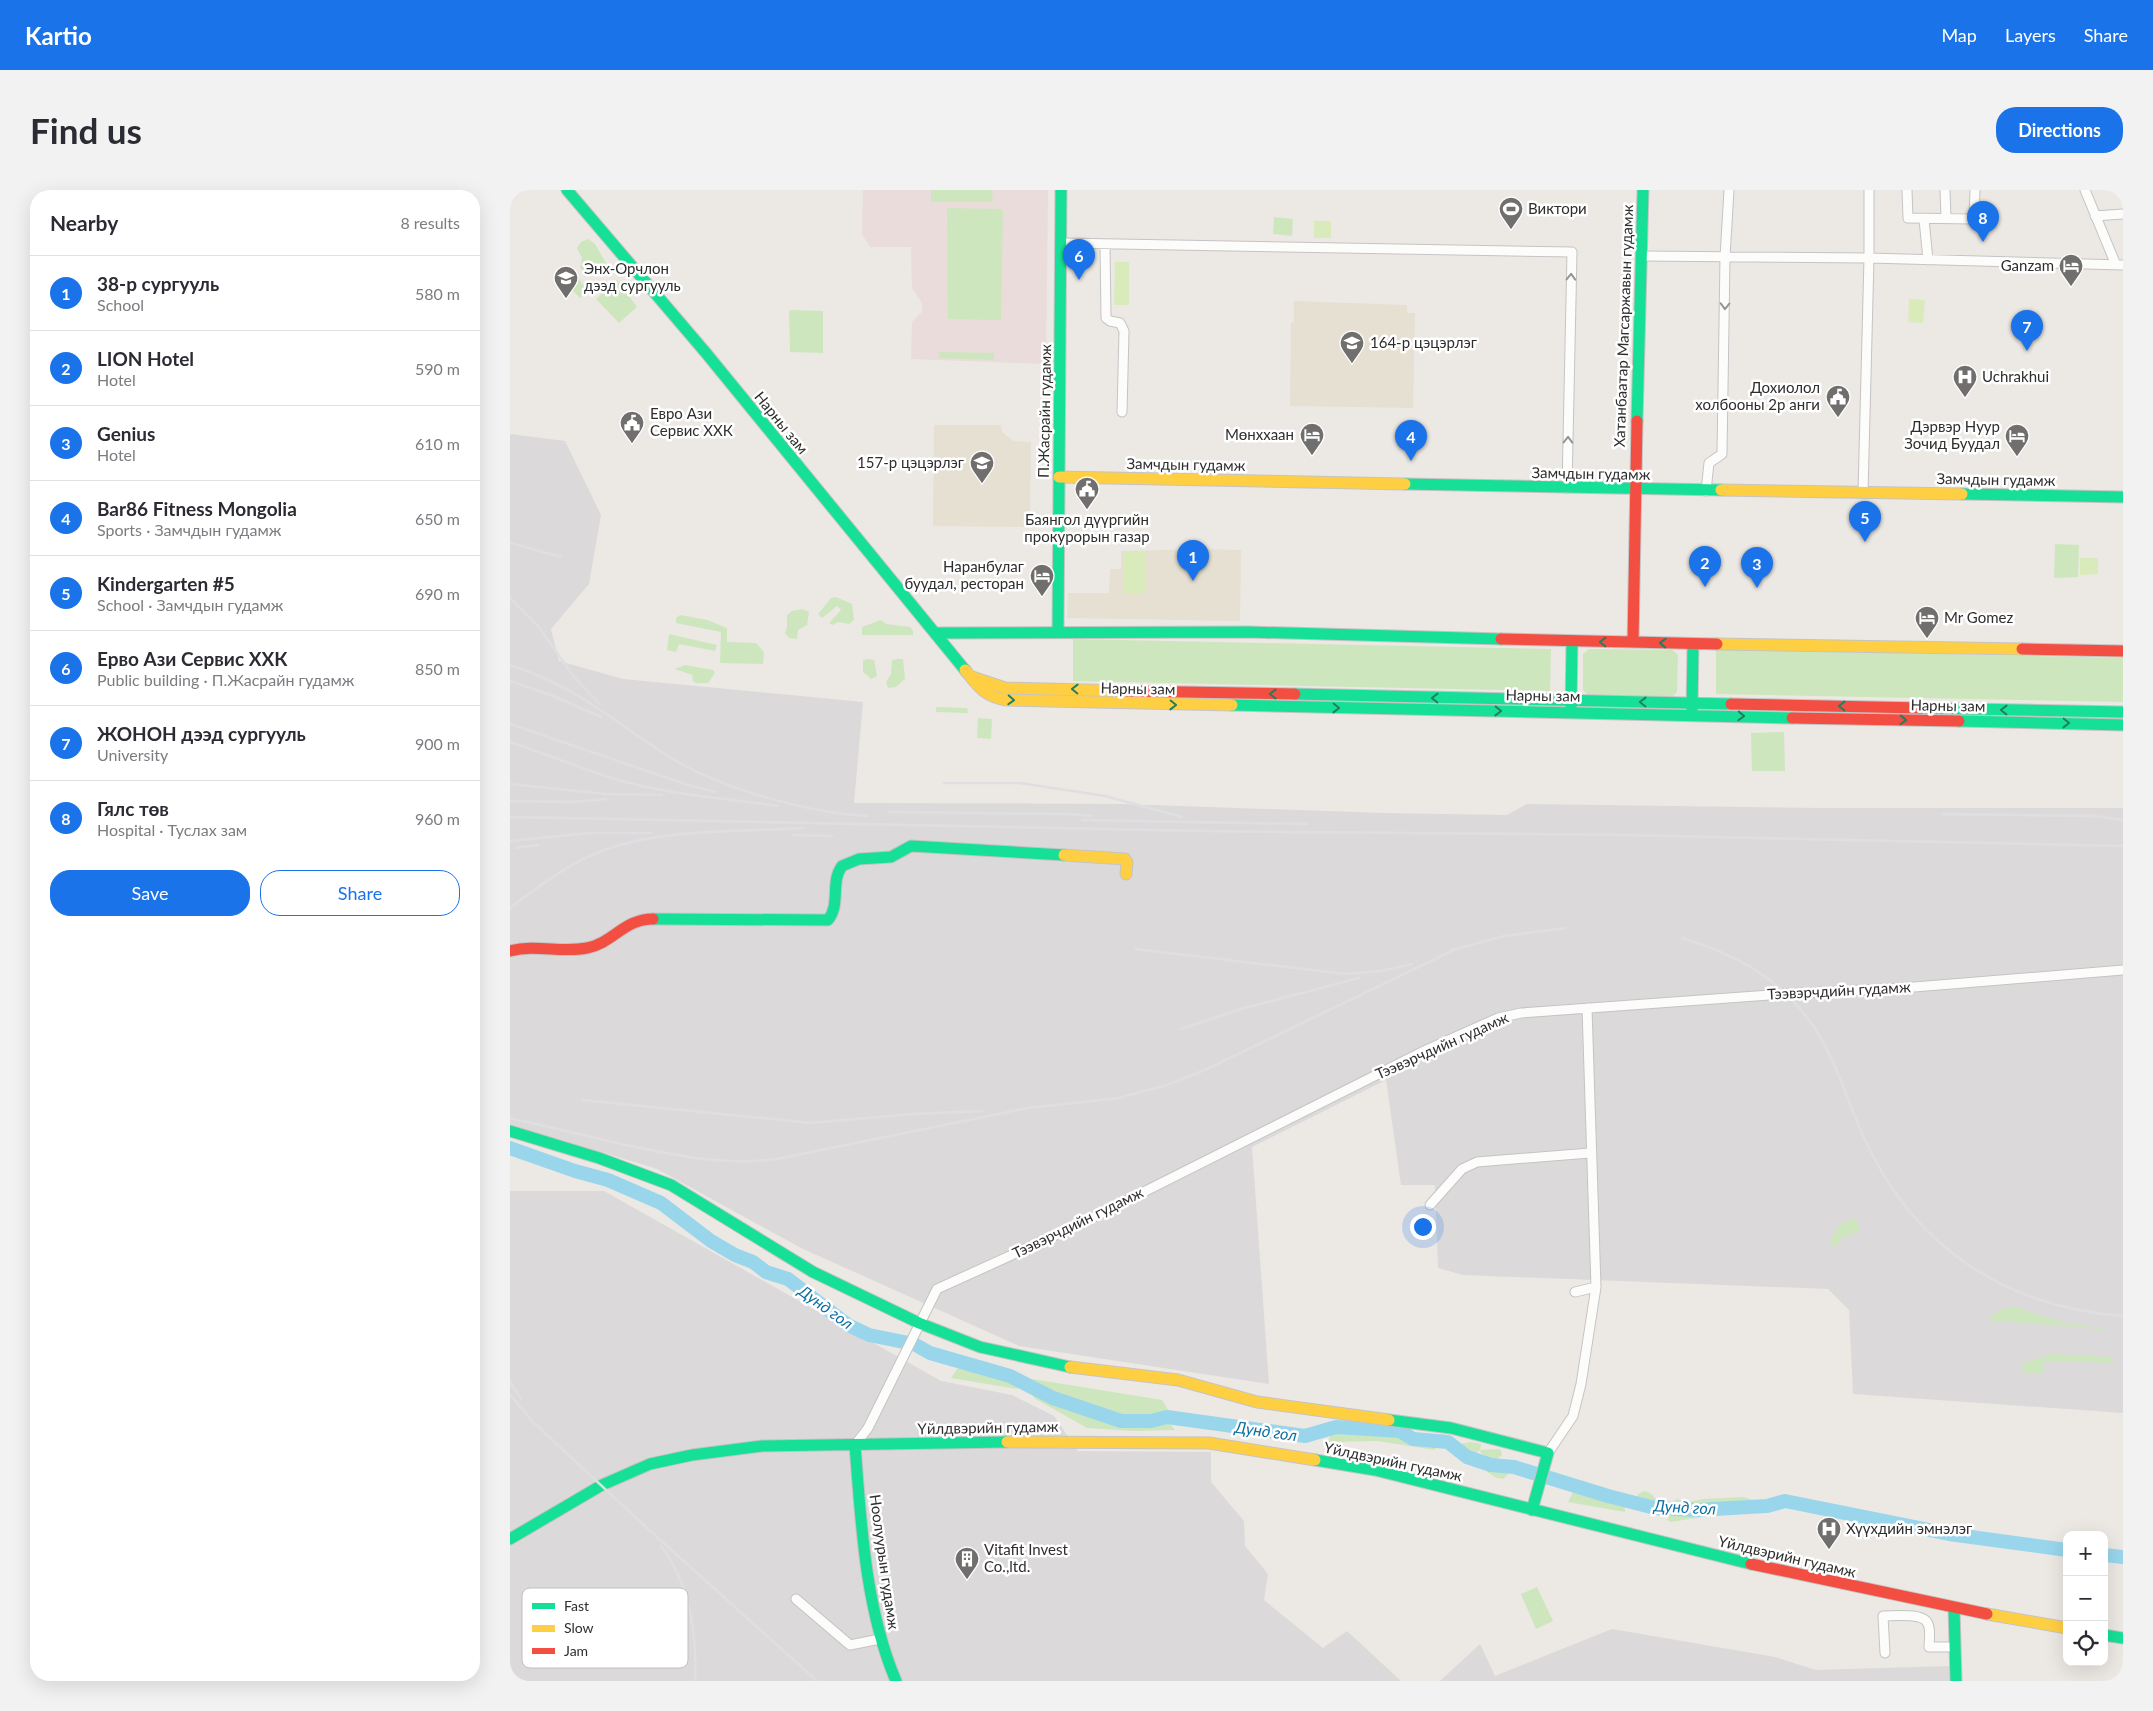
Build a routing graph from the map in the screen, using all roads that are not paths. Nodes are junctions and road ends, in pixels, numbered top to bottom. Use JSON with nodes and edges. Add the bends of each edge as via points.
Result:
{"nodes":[{"id":1,"x":567,"y":190,"type":"edge"},
{"id":2,"x":1061,"y":190,"type":"edge"},
{"id":3,"x":1643,"y":190,"type":"edge"},
{"id":4,"x":1729,"y":190,"type":"edge"},
{"id":5,"x":1869,"y":190,"type":"edge"},
{"id":6,"x":1908,"y":190,"type":"edge"},
{"id":7,"x":1946,"y":190,"type":"edge"},
{"id":8,"x":1975,"y":190,"type":"edge"},
{"id":9,"x":2085,"y":190,"type":"edge"},
{"id":10,"x":2123,"y":214,"type":"edge"},
{"id":11,"x":2096,"y":216,"type":"junction"},
{"id":12,"x":1946,"y":218,"type":"junction"},
{"id":13,"x":1924,"y":219,"type":"junction"},
{"id":14,"x":1062,"y":243,"type":"junction"},
{"id":15,"x":1105,"y":244,"type":"junction"},
{"id":16,"x":1642,"y":256,"type":"junction"},
{"id":17,"x":1726,"y":257,"type":"junction"},
{"id":18,"x":1869,"y":258,"type":"junction"},
{"id":19,"x":1928,"y":260,"type":"junction"},
{"id":20,"x":2120,"y":265,"type":"edge"},
{"id":21,"x":1122,"y":412,"type":"dead end"},
{"id":22,"x":1059,"y":477,"type":"junction"},
{"id":23,"x":1567,"y":488,"type":"junction"},
{"id":24,"x":1635,"y":490,"type":"junction"},
{"id":25,"x":1706,"y":491,"type":"junction"},
{"id":26,"x":1864,"y":493,"type":"junction"},
{"id":27,"x":2123,"y":496,"type":"edge"},
{"id":28,"x":1058,"y":632,"type":"junction"},
{"id":29,"x":936,"y":633,"type":"junction"},
{"id":30,"x":1572,"y":641,"type":"junction"},
{"id":31,"x":1633,"y":642,"type":"junction"},
{"id":32,"x":1693,"y":644,"type":"junction"},
{"id":33,"x":2123,"y":651,"type":"edge"},
{"id":34,"x":1571,"y":706,"type":"junction"},
{"id":35,"x":1692,"y":709,"type":"junction"},
{"id":36,"x":2123,"y":712,"type":"edge"},
{"id":37,"x":2123,"y":725,"type":"edge"},
{"id":38,"x":1126,"y":874,"type":"dead end"},
{"id":39,"x":510,"y":951,"type":"edge"},
{"id":40,"x":2123,"y":970,"type":"edge"},
{"id":41,"x":1587,"y":1008,"type":"junction"},
{"id":42,"x":510,"y":1131,"type":"edge"},
{"id":43,"x":1590,"y":1153,"type":"junction"},
{"id":44,"x":1430,"y":1205,"type":"dead end"},
{"id":45,"x":1596,"y":1287,"type":"junction"},
{"id":46,"x":1575,"y":1292,"type":"dead end"},
{"id":47,"x":918,"y":1326,"type":"junction"},
{"id":48,"x":855,"y":1445,"type":"junction"},
{"id":49,"x":1546,"y":1457,"type":"junction"},
{"id":50,"x":1533,"y":1505,"type":"junction"},
{"id":51,"x":510,"y":1539,"type":"edge"},
{"id":52,"x":796,"y":1599,"type":"dead end"},
{"id":53,"x":1954,"y":1608,"type":"junction"},
{"id":54,"x":2063,"y":1627,"type":"edge"},
{"id":55,"x":2108,"y":1635,"type":"edge"},
{"id":56,"x":2123,"y":1638,"type":"edge"},
{"id":57,"x":880,"y":1639,"type":"junction"},
{"id":58,"x":1955,"y":1647,"type":"junction"},
{"id":59,"x":1885,"y":1653,"type":"dead end"},
{"id":60,"x":896,"y":1681,"type":"edge"},
{"id":61,"x":1956,"y":1681,"type":"edge"}],
"edges":[{"from":1,"to":29,"type":"street","name":"Нарны зам"},
{"from":2,"to":14,"type":"street","name":"П.Жасрайн гудамж"},
{"from":3,"to":16,"type":"street","name":"Хатанбаатар Магсаржавын гудамж"},
{"from":4,"to":17,"type":"street"},
{"from":5,"to":18,"type":"street"},
{"from":6,"to":13,"type":"street","via":[[1908,218]]},
{"from":7,"to":12,"type":"street"},
{"from":8,"to":12,"type":"street","via":[[1974,219]]},
{"from":9,"to":11,"type":"street"},
{"from":10,"to":11,"type":"street"},
{"from":11,"to":20,"type":"street"},
{"from":12,"to":13,"type":"street"},
{"from":13,"to":19,"type":"street"},
{"from":14,"to":15,"type":"street"},
{"from":14,"to":22,"type":"street","name":"П.Жасрайн гудамж"},
{"from":15,"to":21,"type":"street","via":[[1106,318],[1120,323],[1124,331]]},
{"from":23,"to":15,"type":"street","one_way":true,"via":[[1572,252]]},
{"from":16,"to":17,"type":"street"},
{"from":16,"to":24,"type":"street","name":"Хатанбаатар Магсаржавын гудамж"},
{"from":17,"to":18,"type":"street"},
{"from":17,"to":25,"type":"street","one_way":true,"via":[[1722,454],[1709,463]]},
{"from":18,"to":19,"type":"street"},
{"from":18,"to":26,"type":"street"},
{"from":19,"to":20,"type":"street"},
{"from":22,"to":23,"type":"street","name":"Замчдын гудамж"},
{"from":22,"to":28,"type":"street","name":"П.Жасрайн гудамж"},
{"from":23,"to":24,"type":"street","name":"Замчдын гудамж"},
{"from":24,"to":25,"type":"street","name":"Замчдын гудамж"},
{"from":24,"to":31,"type":"street","name":"Хатанбаатар Магсаржавын гудамж"},
{"from":25,"to":26,"type":"street","name":"Замчдын гудамж"},
{"from":26,"to":27,"type":"street","name":"Замчдын гудамж"},
{"from":28,"to":29,"type":"street"},
{"from":28,"to":30,"type":"street","via":[[1248,632]]},
{"from":29,"to":34,"type":"street","name":"Нарны зам","via":[[983,692],[1006,700],[1155,705]]},
{"from":31,"to":30,"type":"street","one_way":true},
{"from":30,"to":34,"type":"street"},
{"from":32,"to":31,"type":"street","one_way":true},
{"from":32,"to":33,"type":"street"},
{"from":32,"to":35,"type":"street"},
{"from":34,"to":35,"type":"street","name":"Нарны зам"},
{"from":36,"to":35,"type":"street","name":"Нарны зам","one_way":true},
{"from":35,"to":37,"type":"street","name":"Нарны зам","one_way":true},
{"from":38,"to":39,"type":"street","via":[[1125,859],[911,846],[894,856],[850,861],[841,866],[828,920],[640,919],[627,923],[606,940],[584,949],[524,948]]},
{"from":40,"to":41,"type":"street","name":"Тээвэрчдийн гудамж"},
{"from":41,"to":43,"type":"street"},
{"from":41,"to":47,"type":"street","name":"Тээвэрчдийн гудамж","via":[[1504,1016],[1426,1050],[1080,1224],[937,1289]]},
{"from":42,"to":47,"type":"street","via":[[671,1185],[813,1272]]},
{"from":43,"to":44,"type":"street","via":[[1477,1162],[1462,1169]]},
{"from":43,"to":45,"type":"street"},
{"from":45,"to":46,"type":"street"},
{"from":45,"to":49,"type":"street","via":[[1573,1416]]},
{"from":47,"to":48,"type":"street","name":"Тээвэрчдийн гудамж","via":[[865,1432]]},
{"from":47,"to":49,"type":"street","via":[[980,1348],[1022,1358],[1085,1370],[1178,1380],[1257,1402],[1451,1428]]},
{"from":48,"to":50,"type":"street","name":"Yйлдвэрийн гудамж","via":[[1209,1444],[1375,1470]]},
{"from":48,"to":51,"type":"street","name":"Yйлдвэрийн гудамж","via":[[762,1446],[650,1464],[602,1485]]},
{"from":48,"to":57,"type":"street","name":"Ноолуурын гудамж","via":[[859,1508]]},
{"from":49,"to":50,"type":"street"},
{"from":50,"to":53,"type":"street","name":"Yйлдвэрийн гудамж","via":[[1780,1572]]},
{"from":52,"to":57,"type":"street","via":[[850,1645]]},
{"from":53,"to":54,"type":"street","name":"Yйлдвэрийн гудамж"},
{"from":53,"to":58,"type":"street"},
{"from":55,"to":56,"type":"street"},
{"from":57,"to":60,"type":"street","name":"Ноолуурын гудамж"},
{"from":58,"to":59,"type":"street","via":[[1929,1647],[1925,1618],[1883,1616]]},
{"from":58,"to":61,"type":"street"}]}
